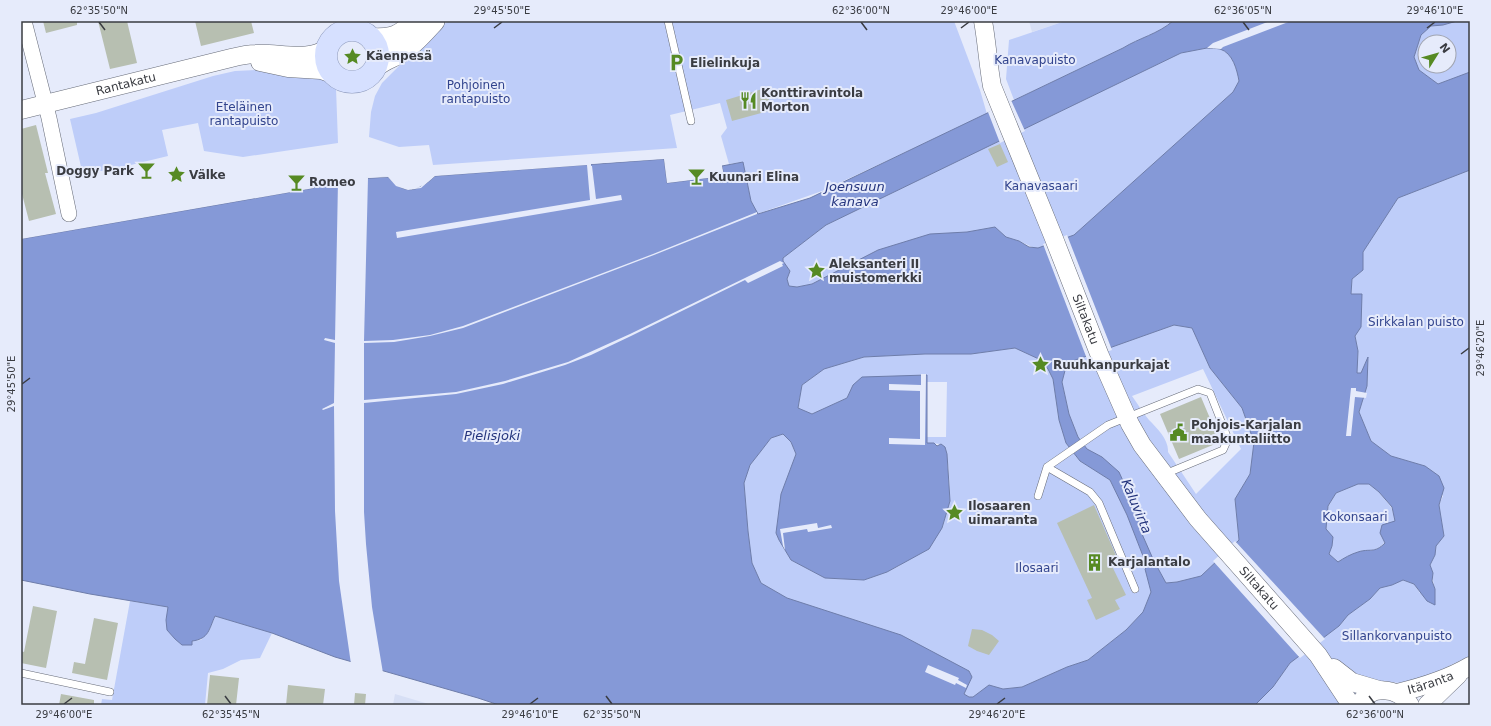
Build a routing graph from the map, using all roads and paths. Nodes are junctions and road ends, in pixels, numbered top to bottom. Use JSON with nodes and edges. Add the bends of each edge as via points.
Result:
{"nodes":[{"id":1,"x":416,"y":21,"type":"edge"},
{"id":2,"x":434,"y":21,"type":"edge"},
{"id":3,"x":668,"y":21,"type":"edge"},
{"id":4,"x":983,"y":21,"type":"edge"},
{"id":5,"x":24,"y":29,"type":"edge"},
{"id":6,"x":359,"y":30,"type":"edge"},
{"id":7,"x":332,"y":35,"type":"edge"},
{"id":8,"x":231,"y":58,"type":"junction"},
{"id":9,"x":376,"y":66,"type":"junction"},
{"id":10,"x":333,"y":74,"type":"junction"},
{"id":11,"x":45,"y":104,"type":"junction"},
{"id":12,"x":21,"y":110,"type":"edge"},
{"id":13,"x":691,"y":121,"type":"dead end"},
{"id":14,"x":69,"y":214,"type":"dead end"},
{"id":15,"x":1126,"y":418,"type":"junction"},
{"id":16,"x":1047,"y":467,"type":"junction"},
{"id":17,"x":1164,"y":475,"type":"junction"},
{"id":18,"x":1038,"y":496,"type":"dead end"},
{"id":19,"x":1135,"y":589,"type":"dead end"},
{"id":20,"x":1318,"y":655,"type":"junction"},
{"id":21,"x":1466,"y":668,"type":"edge"},
{"id":22,"x":21,"y":673,"type":"edge"},
{"id":23,"x":1379,"y":690,"type":"junction"},
{"id":24,"x":110,"y":692,"type":"dead end"},
{"id":25,"x":1404,"y":699,"type":"edge"},
{"id":26,"x":1351,"y":705,"type":"edge"},
{"id":27,"x":1359,"y":705,"type":"edge"},
{"id":28,"x":1428,"y":705,"type":"edge"}],
"edges":[{"from":1,"to":6,"type":"main road","via":[[393,38]]},
{"from":2,"to":9,"type":"main road","via":[[414,42]]},
{"from":3,"to":13,"type":"lane"},
{"from":4,"to":15,"type":"street","name":"Siltakatu","via":[[992,86]]},
{"from":5,"to":11,"type":"street"},
{"from":6,"to":7,"type":"main road"},
{"from":6,"to":9,"type":"main road","via":[[376,47]]},
{"from":7,"to":8,"type":"street","name":"Rantakatu","via":[[322,53],[254,54]]},
{"from":7,"to":10,"type":"main road","via":[[326,56]]},
{"from":8,"to":10,"type":"street","name":"Rantakatu","via":[[288,68],[321,70]]},
{"from":8,"to":11,"type":"street","name":"Rantakatu"},
{"from":9,"to":10,"type":"main road","via":[[365,79],[356,82],[345,81]]},
{"from":11,"to":12,"type":"street","name":"Rantakatu"},
{"from":11,"to":14,"type":"street"},
{"from":15,"to":16,"type":"lane","via":[[1108,425]]},
{"from":15,"to":17,"type":"street","name":"Siltakatu"},
{"from":15,"to":17,"type":"lane","via":[[1198,389],[1210,394],[1228,439],[1223,450]]},
{"from":16,"to":18,"type":"lane"},
{"from":16,"to":19,"type":"lane","via":[[1090,492],[1099,503]]},
{"from":17,"to":20,"type":"street","name":"Siltakatu","via":[[1221,547]]},
{"from":20,"to":23,"type":"street","name":"Siltakatu","via":[[1352,682]]},
{"from":20,"to":26,"type":"street","name":"Siltakatu"},
{"from":21,"to":25,"type":"street","name":"Itäranta","via":[[1417,688]]},
{"from":21,"to":28,"type":"street","name":"Itäranta"},
{"from":22,"to":24,"type":"lane"},
{"from":23,"to":25,"type":"street","name":"Siltakatu","via":[[1389,690]]},
{"from":23,"to":27,"type":"street","via":[[1369,694]]}]}
